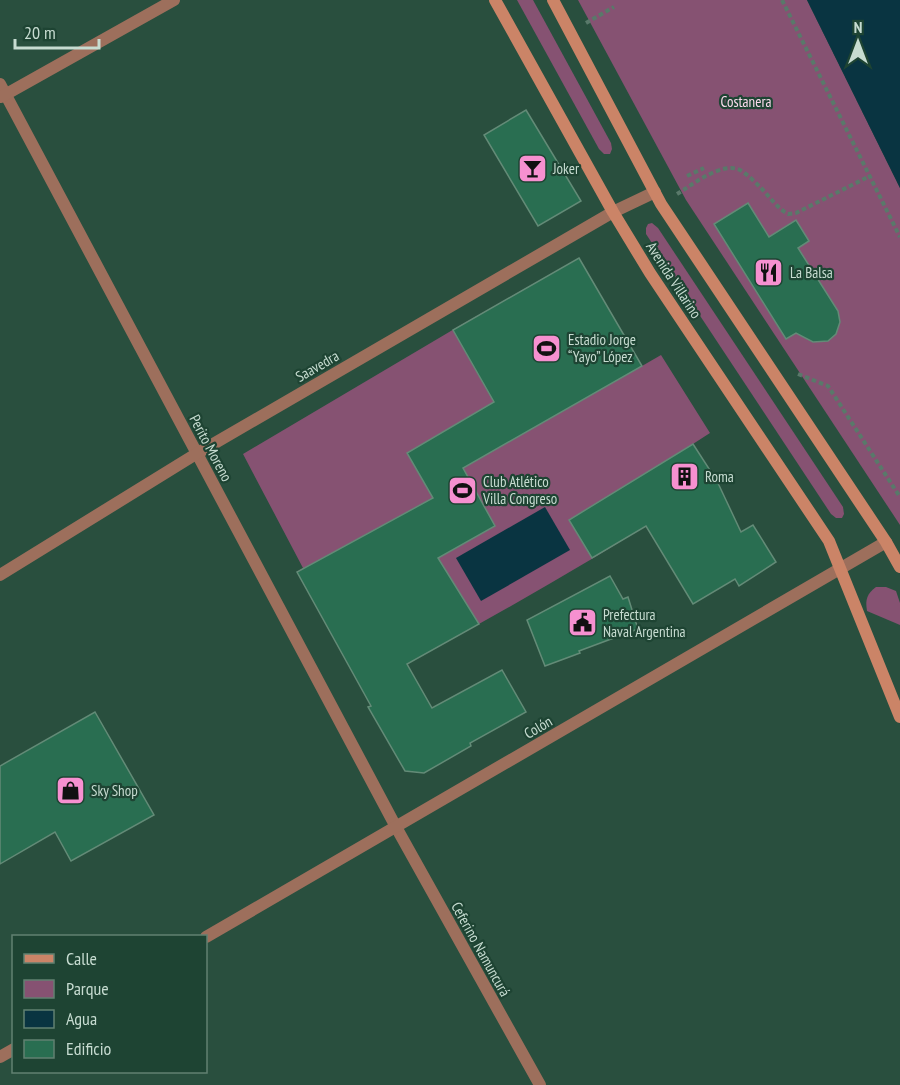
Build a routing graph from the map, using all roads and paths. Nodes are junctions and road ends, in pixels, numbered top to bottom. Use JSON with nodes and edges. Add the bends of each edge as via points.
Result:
{"nodes":[{"id":1,"x":174,"y":0,"type":"edge"},
{"id":2,"x":495,"y":0,"type":"edge"},
{"id":3,"x":553,"y":0,"type":"edge"},
{"id":4,"x":783,"y":0,"type":"edge"},
{"id":5,"x":614,"y":7,"type":"dead end"},
{"id":6,"x":583,"y":25,"type":"dead end"},
{"id":7,"x":2,"y":92,"type":"edge"},
{"id":8,"x":704,"y":168,"type":"dead end"},
{"id":9,"x":687,"y":176,"type":"dead end"},
{"id":10,"x":870,"y":176,"type":"junction"},
{"id":11,"x":655,"y":192,"type":"junction"},
{"id":12,"x":679,"y":203,"type":"dead end"},
{"id":13,"x":613,"y":212,"type":"junction"},
{"id":14,"x":900,"y":237,"type":"edge"},
{"id":15,"x":795,"y":372,"type":"dead end"},
{"id":16,"x":196,"y":454,"type":"junction"},
{"id":17,"x":900,"y":497,"type":"edge"},
{"id":18,"x":886,"y":542,"type":"junction"},
{"id":19,"x":900,"y":567,"type":"edge"},
{"id":20,"x":840,"y":569,"type":"junction"},
{"id":21,"x":0,"y":575,"type":"edge"},
{"id":22,"x":900,"y":717,"type":"edge"},
{"id":23,"x":396,"y":827,"type":"junction"},
{"id":24,"x":207,"y":937,"type":"edge"},
{"id":25,"x":540,"y":1085,"type":"edge"}],
"edges":[{"from":1,"to":7,"type":"street"},
{"from":2,"to":13,"type":"main road","name":"Avenida Villarino"},
{"from":3,"to":11,"type":"main road","name":"Avenida Villarino"},
{"from":4,"to":10,"type":"path"},
{"from":5,"to":6,"type":"path"},
{"from":7,"to":16,"type":"street","name":"Perito Moreno"},
{"from":8,"to":9,"type":"path"},
{"from":10,"to":12,"type":"path","via":[[788,214],[740,170],[721,168],[674,195]]},
{"from":10,"to":14,"type":"path"},
{"from":11,"to":13,"type":"street","name":"Saavedra"},
{"from":11,"to":18,"type":"main road","name":"Avenida Villarino"},
{"from":13,"to":16,"type":"street","name":"Saavedra"},
{"from":13,"to":20,"type":"main road","name":"Avenida Villarino","via":[[829,541]]},
{"from":15,"to":17,"type":"path","via":[[828,386]]},
{"from":16,"to":21,"type":"street","name":"Saavedra"},
{"from":16,"to":23,"type":"street","name":"Perito Moreno"},
{"from":18,"to":19,"type":"main road","name":"Avenida Villarino"},
{"from":18,"to":20,"type":"street","name":"Colón"},
{"from":20,"to":22,"type":"main road","name":"Avenida Villarino"},
{"from":20,"to":23,"type":"street","name":"Colón"},
{"from":23,"to":24,"type":"street","name":"Colón"},
{"from":23,"to":25,"type":"street","name":"Ceferino Namuncurá"}]}
